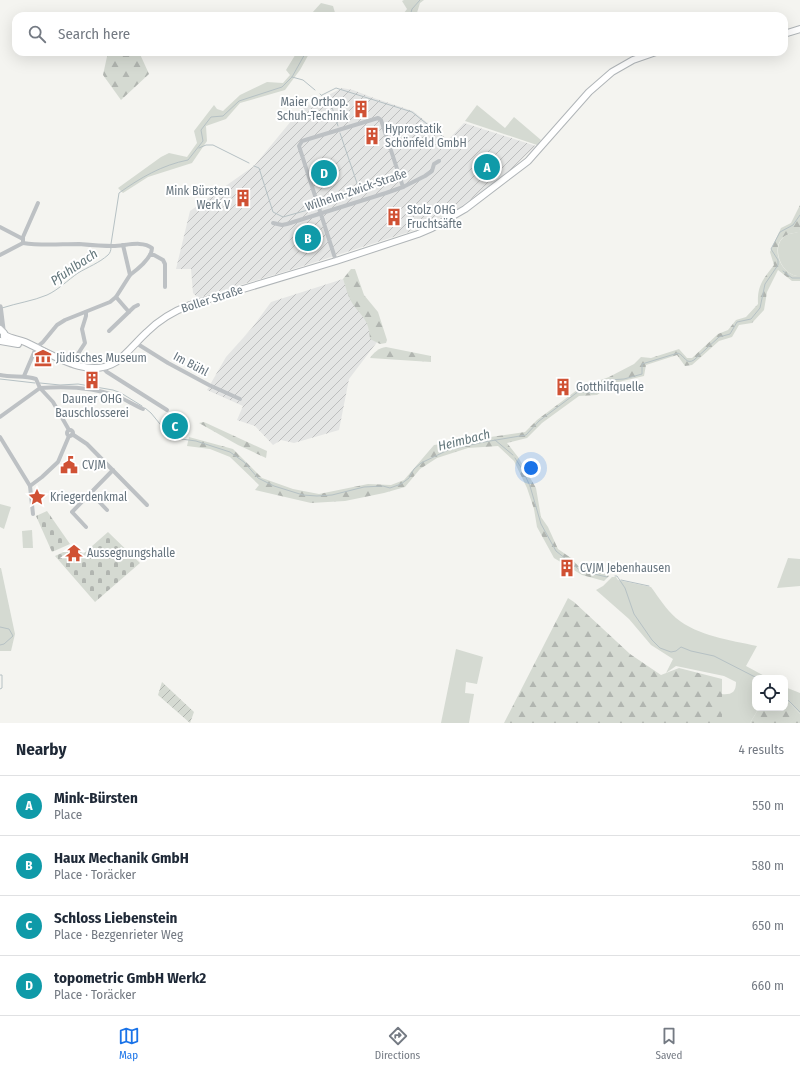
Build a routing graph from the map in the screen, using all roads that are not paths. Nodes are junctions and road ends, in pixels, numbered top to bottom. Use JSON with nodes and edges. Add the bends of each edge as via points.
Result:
{"nodes":[{"id":1,"x":800,"y":29,"type":"edge"},
{"id":2,"x":788,"y":33,"type":"edge"},
{"id":3,"x":644,"y":56,"type":"edge"},
{"id":4,"x":439,"y":161,"type":"dead end"},
{"id":5,"x":403,"y":187,"type":"junction"},
{"id":6,"x":38,"y":203,"type":"dead end"},
{"id":7,"x":320,"y":214,"type":"junction"},
{"id":8,"x":273,"y":223,"type":"dead end"},
{"id":9,"x":0,"y":227,"type":"edge"},
{"id":10,"x":23,"y":241,"type":"junction"},
{"id":11,"x":123,"y":245,"type":"junction"},
{"id":12,"x":0,"y":255,"type":"edge"},
{"id":13,"x":150,"y":255,"type":"junction"},
{"id":14,"x":336,"y":261,"type":"junction"},
{"id":15,"x":130,"y":275,"type":"junction"},
{"id":16,"x":165,"y":287,"type":"dead end"},
{"id":17,"x":116,"y":297,"type":"junction"},
{"id":18,"x":138,"y":305,"type":"dead end"},
{"id":19,"x":0,"y":307,"type":"edge"},
{"id":20,"x":86,"y":312,"type":"junction"},
{"id":21,"x":129,"y":312,"type":"junction"},
{"id":22,"x":3,"y":331,"type":"edge"},
{"id":23,"x":109,"y":331,"type":"dead end"},
{"id":24,"x":0,"y":341,"type":"edge"},
{"id":25,"x":136,"y":343,"type":"junction"},
{"id":26,"x":36,"y":348,"type":"junction"},
{"id":27,"x":72,"y":363,"type":"junction"},
{"id":28,"x":102,"y":367,"type":"junction"},
{"id":29,"x":0,"y":375,"type":"edge"},
{"id":30,"x":24,"y":376,"type":"junction"},
{"id":31,"x":40,"y":387,"type":"junction"},
{"id":32,"x":240,"y":399,"type":"dead end"},
{"id":33,"x":142,"y":409,"type":"dead end"},
{"id":34,"x":167,"y":410,"type":"dead end"},
{"id":35,"x":0,"y":417,"type":"edge"},
{"id":36,"x":71,"y":435,"type":"junction"},
{"id":37,"x":0,"y":437,"type":"edge"},
{"id":38,"x":113,"y":470,"type":"junction"},
{"id":39,"x":30,"y":486,"type":"junction"},
{"id":40,"x":91,"y":493,"type":"junction"},
{"id":41,"x":147,"y":505,"type":"dead end"},
{"id":42,"x":107,"y":510,"type":"dead end"},
{"id":43,"x":33,"y":514,"type":"dead end"},
{"id":44,"x":86,"y":527,"type":"dead end"}],
"edges":[{"from":1,"to":2,"type":"main road"},
{"from":3,"to":14,"type":"main road","name":"Boller Straße","via":[[612,72],[590,92],[528,161],[466,208],[418,234]]},
{"from":4,"to":5,"type":"street","name":"Wilhelm-Zwick-Straße","via":[[434,164],[432,171]]},
{"from":5,"to":7,"type":"street","name":"Wilhelm-Zwick-Straße"},
{"from":5,"to":7,"type":"street","via":[[381,120],[378,118],[302,141],[299,146]]},
{"from":6,"to":10,"type":"street"},
{"from":7,"to":8,"type":"street","name":"Wilhelm-Zwick-Straße","via":[[282,225]]},
{"from":7,"to":14,"type":"street"},
{"from":9,"to":10,"type":"street"},
{"from":10,"to":11,"type":"street","via":[[36,245]]},
{"from":10,"to":12,"type":"street"},
{"from":11,"to":13,"type":"street","via":[[150,246]]},
{"from":11,"to":15,"type":"street"},
{"from":13,"to":15,"type":"street"},
{"from":13,"to":16,"type":"street","via":[[163,260],[165,264]]},
{"from":14,"to":25,"type":"main road","name":"Boller Straße","via":[[175,311]]},
{"from":15,"to":17,"type":"street"},
{"from":17,"to":20,"type":"street","via":[[107,304]]},
{"from":17,"to":21,"type":"street"},
{"from":18,"to":21,"type":"street"},
{"from":19,"to":22,"type":"street"},
{"from":20,"to":26,"type":"street","via":[[57,325]]},
{"from":20,"to":27,"type":"street","via":[[82,330],[85,343]]},
{"from":21,"to":23,"type":"street"},
{"from":22,"to":24,"type":"main road","via":[[3,338]]},
{"from":22,"to":26,"type":"main road","name":"Boller Straße"},
{"from":24,"to":26,"type":"main road","name":"Boller Straße"},
{"from":25,"to":28,"type":"main road","name":"Boller Straße","via":[[118,361]]},
{"from":25,"to":32,"type":"street","name":"Im Bühl","via":[[168,363]]},
{"from":26,"to":27,"type":"main road","name":"Boller Straße"},
{"from":26,"to":30,"type":"street"},
{"from":27,"to":28,"type":"main road","name":"Boller Straße","via":[[88,368]]},
{"from":28,"to":34,"type":"street"},
{"from":29,"to":30,"type":"street"},
{"from":30,"to":31,"type":"street","via":[[34,378]]},
{"from":31,"to":33,"type":"street","via":[[76,387],[93,390],[117,396]]},
{"from":31,"to":35,"type":"street"},
{"from":31,"to":36,"type":"street","via":[[53,402],[72,432]]},
{"from":36,"to":38,"type":"street","via":[[87,444]]},
{"from":36,"to":39,"type":"street","via":[[58,462]]},
{"from":37,"to":39,"type":"street"},
{"from":38,"to":40,"type":"street"},
{"from":38,"to":41,"type":"street"},
{"from":39,"to":43,"type":"street"},
{"from":40,"to":42,"type":"street"},
{"from":40,"to":44,"type":"street","via":[[72,512]]}]}
